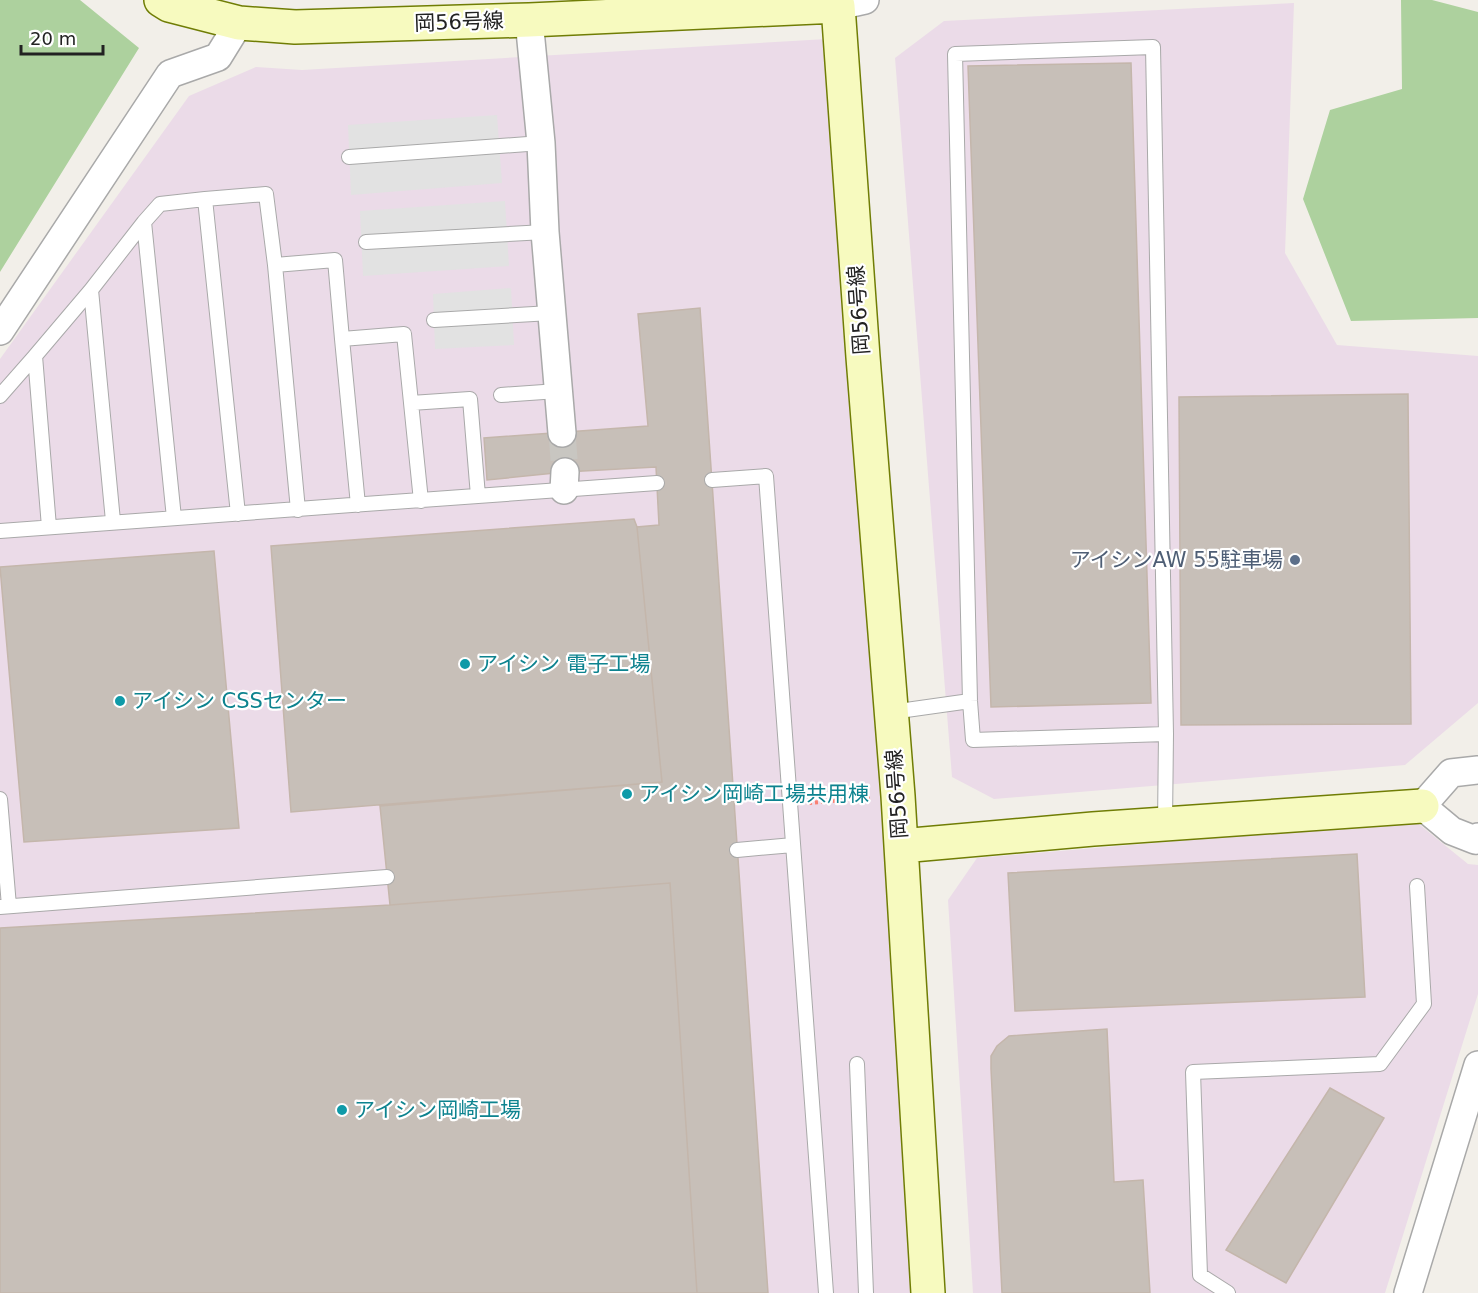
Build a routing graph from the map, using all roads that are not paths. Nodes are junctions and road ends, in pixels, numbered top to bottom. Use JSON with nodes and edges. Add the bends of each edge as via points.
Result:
{"nodes":[{"id":1,"x":161,"y":0,"type":"edge"},
{"id":2,"x":851,"y":3,"type":"edge"},
{"id":3,"x":529,"y":20,"type":"junction"},
{"id":4,"x":239,"y":23,"type":"junction"},
{"id":5,"x":541,"y":143,"type":"junction"},
{"id":6,"x":349,"y":157,"type":"dead end"},
{"id":7,"x":205,"y":199,"type":"junction"},
{"id":8,"x":144,"y":222,"type":"junction"},
{"id":9,"x":545,"y":232,"type":"junction"},
{"id":10,"x":366,"y":242,"type":"dead end"},
{"id":11,"x":275,"y":265,"type":"junction"},
{"id":12,"x":91,"y":290,"type":"junction"},
{"id":13,"x":551,"y":313,"type":"junction"},
{"id":14,"x":434,"y":320,"type":"dead end"},
{"id":15,"x":0,"y":331,"type":"edge"},
{"id":16,"x":342,"y":339,"type":"junction"},
{"id":17,"x":35,"y":356,"type":"junction"},
{"id":18,"x":558,"y":391,"type":"junction"},
{"id":19,"x":501,"y":395,"type":"dead end"},
{"id":20,"x":0,"y":396,"type":"edge"},
{"id":21,"x":411,"y":403,"type":"junction"},
{"id":22,"x":562,"y":433,"type":"tunnel mouth"},
{"id":23,"x":712,"y":480,"type":"dead end"},
{"id":24,"x":657,"y":483,"type":"dead end"},
{"id":25,"x":478,"y":496,"type":"junction"},
{"id":26,"x":421,"y":501,"type":"junction"},
{"id":27,"x":358,"y":505,"type":"junction"},
{"id":28,"x":298,"y":510,"type":"junction"},
{"id":29,"x":238,"y":514,"type":"junction"},
{"id":30,"x":174,"y":518,"type":"junction"},
{"id":31,"x":113,"y":521,"type":"junction"},
{"id":32,"x":49,"y":527,"type":"junction"},
{"id":33,"x":0,"y":531,"type":"edge"},
{"id":34,"x":970,"y":701,"type":"junction"},
{"id":35,"x":891,"y":712,"type":"junction"},
{"id":36,"x":1166,"y":734,"type":"junction"},
{"id":37,"x":1478,"y":770,"type":"edge"},
{"id":38,"x":0,"y":798,"type":"edge"},
{"id":39,"x":1422,"y":806,"type":"junction"},
{"id":40,"x":1165,"y":824,"type":"junction"},
{"id":41,"x":1478,"y":837,"type":"edge"},
{"id":42,"x":2,"y":844,"type":"edge"},
{"id":43,"x":793,"y":845,"type":"junction"},
{"id":44,"x":901,"y":846,"type":"junction"},
{"id":45,"x":737,"y":850,"type":"dead end"},
{"id":46,"x":387,"y":877,"type":"dead end"},
{"id":47,"x":1417,"y":886,"type":"dead end"},
{"id":48,"x":5,"y":907,"type":"edge"},
{"id":49,"x":857,"y":1064,"type":"dead end"},
{"id":50,"x":1478,"y":1065,"type":"edge"},
{"id":51,"x":826,"y":1293,"type":"edge"},
{"id":52,"x":866,"y":1293,"type":"edge"},
{"id":53,"x":928,"y":1293,"type":"edge"},
{"id":54,"x":1228,"y":1293,"type":"edge"},
{"id":55,"x":1408,"y":1293,"type":"edge"}],
"edges":[{"from":1,"to":4,"type":"street","name":"岡56号線"},
{"from":2,"to":3,"type":"street","name":"岡56号線"},
{"from":2,"to":35,"type":"street","name":"岡56号線","via":[[859,299]]},
{"from":3,"to":4,"type":"street","name":"岡56号線","via":[[295,27]]},
{"from":3,"to":5,"type":"street"},
{"from":4,"to":15,"type":"street","via":[[218,57],[170,74]]},
{"from":5,"to":6,"type":"lane"},
{"from":5,"to":9,"type":"street"},
{"from":7,"to":8,"type":"lane","via":[[160,204]]},
{"from":7,"to":11,"type":"lane","via":[[266,194]]},
{"from":7,"to":29,"type":"lane"},
{"from":8,"to":12,"type":"lane"},
{"from":8,"to":30,"type":"lane"},
{"from":9,"to":10,"type":"lane"},
{"from":9,"to":13,"type":"street"},
{"from":11,"to":16,"type":"lane","via":[[335,260]]},
{"from":11,"to":28,"type":"lane"},
{"from":12,"to":17,"type":"lane"},
{"from":12,"to":31,"type":"lane"},
{"from":13,"to":14,"type":"lane"},
{"from":13,"to":18,"type":"street"},
{"from":16,"to":21,"type":"lane","via":[[404,334]]},
{"from":16,"to":27,"type":"lane"},
{"from":17,"to":20,"type":"lane"},
{"from":17,"to":32,"type":"lane"},
{"from":18,"to":19,"type":"lane"},
{"from":18,"to":22,"type":"street"},
{"from":21,"to":25,"type":"lane","via":[[470,399]]},
{"from":21,"to":26,"type":"lane"},
{"from":23,"to":43,"type":"lane","via":[[766,476]]},
{"from":24,"to":25,"type":"lane","via":[[564,481]]},
{"from":25,"to":26,"type":"lane"},
{"from":26,"to":27,"type":"lane"},
{"from":27,"to":28,"type":"lane"},
{"from":28,"to":29,"type":"lane"},
{"from":29,"to":30,"type":"lane"},
{"from":30,"to":31,"type":"lane"},
{"from":31,"to":32,"type":"lane"},
{"from":32,"to":33,"type":"lane"},
{"from":34,"to":35,"type":"lane"},
{"from":34,"to":36,"type":"lane","via":[[973,740]]},
{"from":34,"to":36,"type":"lane","via":[[955,54],[1153,47]]},
{"from":35,"to":44,"type":"street","name":"岡56号線"},
{"from":36,"to":40,"type":"lane"},
{"from":37,"to":39,"type":"street","via":[[1451,773]]},
{"from":38,"to":42,"type":"lane"},
{"from":39,"to":40,"type":"street"},
{"from":39,"to":41,"type":"street","via":[[1452,831],[1475,840]]},
{"from":40,"to":44,"type":"street"},
{"from":42,"to":48,"type":"lane"},
{"from":43,"to":45,"type":"lane"},
{"from":43,"to":51,"type":"lane"},
{"from":44,"to":53,"type":"street","name":"岡56号線"},
{"from":46,"to":48,"type":"lane"},
{"from":47,"to":54,"type":"lane","via":[[1424,1004],[1380,1064],[1192,1072],[1200,1275]]},
{"from":49,"to":52,"type":"lane"},
{"from":50,"to":55,"type":"street"}]}
